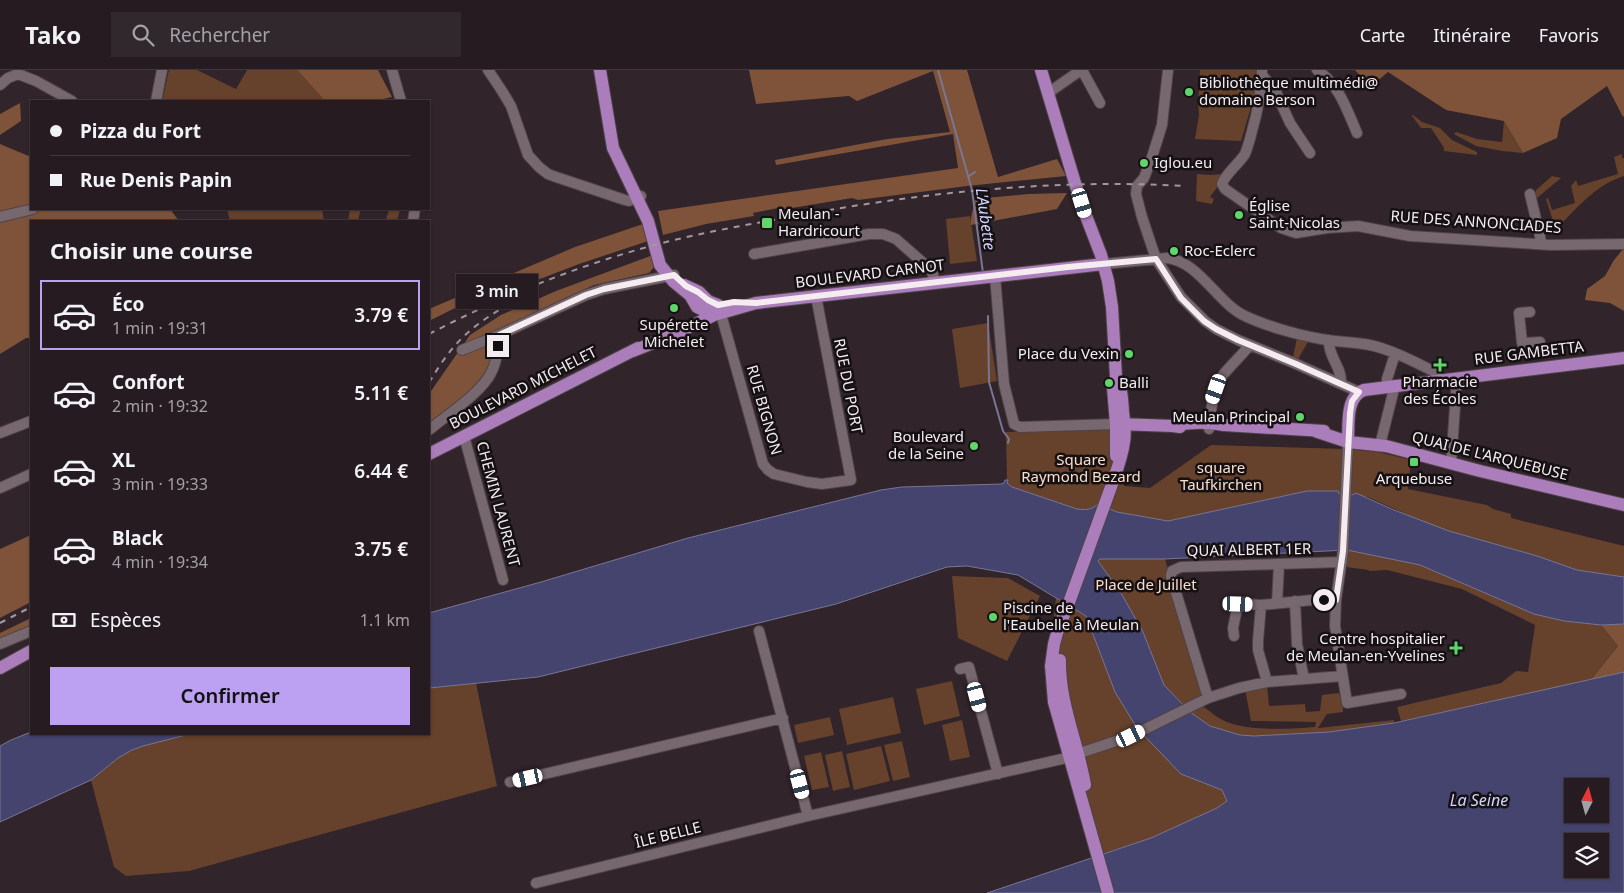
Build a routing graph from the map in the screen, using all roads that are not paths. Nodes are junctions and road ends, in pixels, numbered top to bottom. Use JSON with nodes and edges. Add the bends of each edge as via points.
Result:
{"nodes":[{"id":1,"x":162,"y":70,"type":"edge"},
{"id":2,"x":392,"y":70,"type":"edge"},
{"id":3,"x":488,"y":70,"type":"edge"},
{"id":4,"x":600,"y":70,"type":"edge"},
{"id":5,"x":1041,"y":70,"type":"edge"},
{"id":6,"x":1081,"y":70,"type":"edge"},
{"id":7,"x":1168,"y":70,"type":"edge"},
{"id":8,"x":1317,"y":70,"type":"edge"},
{"id":9,"x":1262,"y":73,"type":"edge"},
{"id":10,"x":0,"y":85,"type":"edge"},
{"id":11,"x":1048,"y":93,"type":"junction"},
{"id":12,"x":70,"y":100,"type":"edge"},
{"id":13,"x":156,"y":100,"type":"edge"},
{"id":14,"x":401,"y":100,"type":"edge"},
{"id":15,"x":1100,"y":103,"type":"dead end"},
{"id":16,"x":1357,"y":133,"type":"dead end"},
{"id":17,"x":1310,"y":153,"type":"dead end"},
{"id":18,"x":637,"y":193,"type":"junction"},
{"id":19,"x":1530,"y":194,"type":"dead end"},
{"id":20,"x":30,"y":210,"type":"edge"},
{"id":21,"x":0,"y":217,"type":"edge"},
{"id":22,"x":1541,"y":244,"type":"junction"},
{"id":23,"x":1624,"y":244,"type":"edge"},
{"id":24,"x":754,"y":254,"type":"dead end"},
{"id":25,"x":1158,"y":262,"type":"junction"},
{"id":26,"x":1104,"y":264,"type":"junction"},
{"id":27,"x":671,"y":276,"type":"junction"},
{"id":28,"x":991,"y":276,"type":"junction"},
{"id":29,"x":934,"y":283,"type":"junction"},
{"id":30,"x":816,"y":296,"type":"junction"},
{"id":31,"x":708,"y":310,"type":"junction"},
{"id":32,"x":1530,"y":312,"type":"dead end"},
{"id":33,"x":499,"y":335,"type":"junction"},
{"id":34,"x":1325,"y":340,"type":"junction"},
{"id":35,"x":1540,"y":342,"type":"dead end"},
{"id":36,"x":1250,"y":345,"type":"junction"},
{"id":37,"x":462,"y":350,"type":"dead end"},
{"id":38,"x":1395,"y":354,"type":"junction"},
{"id":39,"x":1624,"y":358,"type":"edge"},
{"id":40,"x":1457,"y":378,"type":"junction"},
{"id":41,"x":1438,"y":380,"type":"junction"},
{"id":42,"x":1341,"y":383,"type":"junction"},
{"id":43,"x":1391,"y":386,"type":"junction"},
{"id":44,"x":1359,"y":392,"type":"junction"},
{"id":45,"x":30,"y":421,"type":"edge"},
{"id":46,"x":1120,"y":424,"type":"junction"},
{"id":47,"x":1206,"y":426,"type":"junction"},
{"id":48,"x":430,"y":429,"type":"edge"},
{"id":49,"x":0,"y":434,"type":"edge"},
{"id":50,"x":464,"y":436,"type":"junction"},
{"id":51,"x":1346,"y":439,"type":"junction"},
{"id":52,"x":1380,"y":445,"type":"junction"},
{"id":53,"x":430,"y":453,"type":"edge"},
{"id":54,"x":1451,"y":464,"type":"junction"},
{"id":55,"x":30,"y":474,"type":"edge"},
{"id":56,"x":851,"y":480,"type":"joint"},
{"id":57,"x":0,"y":488,"type":"edge"},
{"id":58,"x":1624,"y":505,"type":"edge"},
{"id":59,"x":1279,"y":564,"type":"junction"},
{"id":60,"x":1341,"y":566,"type":"junction"},
{"id":61,"x":503,"y":580,"type":"dead end"},
{"id":62,"x":1336,"y":600,"type":"junction"},
{"id":63,"x":1295,"y":601,"type":"junction"},
{"id":64,"x":1277,"y":603,"type":"junction"},
{"id":65,"x":1262,"y":605,"type":"junction"},
{"id":66,"x":759,"y":631,"type":"dead end"},
{"id":67,"x":30,"y":632,"type":"edge"},
{"id":68,"x":1234,"y":636,"type":"dead end"},
{"id":69,"x":0,"y":644,"type":"edge"},
{"id":70,"x":30,"y":651,"type":"edge"},
{"id":71,"x":30,"y":655,"type":"edge"},
{"id":72,"x":0,"y":669,"type":"edge"},
{"id":73,"x":960,"y":669,"type":"dead end"},
{"id":74,"x":1343,"y":676,"type":"junction"},
{"id":75,"x":1304,"y":679,"type":"junction"},
{"id":76,"x":1267,"y":682,"type":"junction"},
{"id":77,"x":1401,"y":694,"type":"dead end"},
{"id":78,"x":1208,"y":698,"type":"junction"},
{"id":79,"x":783,"y":718,"type":"junction"},
{"id":80,"x":1074,"y":756,"type":"junction"},
{"id":81,"x":998,"y":774,"type":"junction"},
{"id":82,"x":510,"y":782,"type":"dead end"},
{"id":83,"x":808,"y":816,"type":"junction"},
{"id":84,"x":536,"y":883,"type":"dead end"},
{"id":85,"x":1108,"y":893,"type":"edge"}],
"edges":[{"from":1,"to":13,"type":"street"},
{"from":2,"to":14,"type":"street"},
{"from":3,"to":18,"type":"street","via":[[511,106],[528,155],[543,171],[629,201]]},
{"from":4,"to":18,"type":"main road","via":[[612,144]]},
{"from":5,"to":11,"type":"main road"},
{"from":6,"to":11,"type":"street"},
{"from":6,"to":15,"type":"street"},
{"from":7,"to":25,"type":"street","via":[[1157,144],[1144,178],[1137,186],[1137,200]]},
{"from":8,"to":16,"type":"street","via":[[1340,94]]},
{"from":9,"to":17,"type":"street"},
{"from":9,"to":22,"type":"street","name":"RUE DES ANNONCIADES","via":[[1258,107],[1247,150],[1222,186],[1281,228],[1296,233],[1358,226],[1410,236]]},
{"from":10,"to":12,"type":"street","via":[[18,74]]},
{"from":11,"to":26,"type":"main road","via":[[1083,209]]},
{"from":18,"to":27,"type":"main road","via":[[660,265]]},
{"from":19,"to":22,"type":"street"},
{"from":20,"to":21,"type":"street"},
{"from":22,"to":23,"type":"street","name":"RUE DES ANNONCIADES"},
{"from":24,"to":29,"type":"street","via":[[883,234],[896,239],[922,261],[933,274]]},
{"from":25,"to":26,"type":"street"},
{"from":25,"to":34,"type":"street","via":[[1171,258],[1192,270],[1242,315]]},
{"from":25,"to":36,"type":"street","via":[[1181,298],[1204,321]]},
{"from":26,"to":28,"type":"main road","name":"BOULEVARD CARNOT"},
{"from":26,"to":46,"type":"main road","via":[[1111,298],[1116,378],[1121,387]]},
{"from":27,"to":31,"type":"main road","via":[[698,292]]},
{"from":27,"to":33,"type":"street","via":[[586,295]]},
{"from":28,"to":29,"type":"main road","name":"BOULEVARD CARNOT"},
{"from":28,"to":46,"type":"street","via":[[1004,384],[1013,422],[1020,427]]},
{"from":29,"to":30,"type":"main road","name":"BOULEVARD CARNOT"},
{"from":30,"to":31,"type":"main road","name":"BOULEVARD CARNOT","via":[[756,303],[734,302]]},
{"from":30,"to":56,"type":"street","name":"RUE DU PORT"},
{"from":31,"to":50,"type":"main road","name":"BOULEVARD MICHELET","via":[[673,336],[633,351]]},
{"from":31,"to":56,"type":"street","name":"RUE BIGNON","via":[[763,464],[774,474],[808,482],[822,484]]},
{"from":32,"to":35,"type":"street","via":[[1519,312],[1522,343]]},
{"from":33,"to":37,"type":"street"},
{"from":33,"to":48,"type":"street","via":[[497,356],[484,386]]},
{"from":34,"to":38,"type":"street","via":[[1368,345]]},
{"from":34,"to":42,"type":"street","via":[[1340,371]]},
{"from":36,"to":42,"type":"street"},
{"from":36,"to":47,"type":"street","via":[[1218,383],[1205,414]]},
{"from":38,"to":41,"type":"street","via":[[1434,371]]},
{"from":38,"to":43,"type":"street","via":[[1386,379]]},
{"from":39,"to":40,"type":"main road","name":"RUE GAMBETTA"},
{"from":40,"to":41,"type":"main road","name":"RUE GAMBETTA"},
{"from":40,"to":54,"type":"street"},
{"from":41,"to":43,"type":"main road","name":"RUE GAMBETTA"},
{"from":42,"to":44,"type":"street"},
{"from":43,"to":44,"type":"main road","name":"RUE GAMBETTA"},
{"from":43,"to":52,"type":"street"},
{"from":44,"to":51,"type":"main road","via":[[1352,401]]},
{"from":45,"to":49,"type":"street"},
{"from":46,"to":47,"type":"main road","name":"QUAI DE L'ARQUEBUSE","via":[[1173,426],[1186,423]]},
{"from":46,"to":80,"type":"main road","via":[[1124,444],[1120,461],[1067,608],[1060,652]]},
{"from":47,"to":51,"type":"main road","name":"QUAI DE L'ARQUEBUSE","via":[[1217,429],[1224,426],[1285,428]]},
{"from":50,"to":53,"type":"main road","name":"BOULEVARD MICHELET"},
{"from":50,"to":61,"type":"street","name":"CHEMIN LAURENT"},
{"from":51,"to":52,"type":"main road","name":"QUAI DE L'ARQUEBUSE"},
{"from":51,"to":60,"type":"street"},
{"from":52,"to":54,"type":"main road","name":"QUAI DE L'ARQUEBUSE"},
{"from":54,"to":58,"type":"main road","name":"QUAI DE L'ARQUEBUSE"},
{"from":55,"to":57,"type":"street"},
{"from":59,"to":60,"type":"street","name":"QUAI ALBERT 1ER"},
{"from":59,"to":64,"type":"street"},
{"from":59,"to":78,"type":"street","name":"QUAI ALBERT 1ER","via":[[1180,567],[1172,570],[1171,576]]},
{"from":60,"to":62,"type":"street"},
{"from":62,"to":63,"type":"street"},
{"from":62,"to":74,"type":"street","via":[[1335,626]]},
{"from":63,"to":64,"type":"street"},
{"from":63,"to":75,"type":"street","via":[[1297,644]]},
{"from":64,"to":65,"type":"street"},
{"from":65,"to":68,"type":"street","via":[[1234,604]]},
{"from":65,"to":76,"type":"street","via":[[1258,650]]},
{"from":66,"to":79,"type":"street"},
{"from":67,"to":69,"type":"street"},
{"from":70,"to":72,"type":"main road"},
{"from":71,"to":72,"type":"main road"},
{"from":73,"to":81,"type":"street","via":[[969,667]]},
{"from":74,"to":75,"type":"street","name":"ÎLE BELLE"},
{"from":74,"to":77,"type":"street","via":[[1346,703]]},
{"from":75,"to":76,"type":"street","name":"ÎLE BELLE"},
{"from":76,"to":78,"type":"street","name":"ÎLE BELLE"},
{"from":78,"to":80,"type":"street","name":"ÎLE BELLE","via":[[1131,736]]},
{"from":79,"to":82,"type":"street"},
{"from":79,"to":83,"type":"street"},
{"from":80,"to":81,"type":"street","name":"ÎLE BELLE"},
{"from":80,"to":85,"type":"main road","via":[[1081,764],[1094,839]]},
{"from":81,"to":83,"type":"street","name":"ÎLE BELLE"},
{"from":83,"to":84,"type":"street","name":"ÎLE BELLE"}]}
